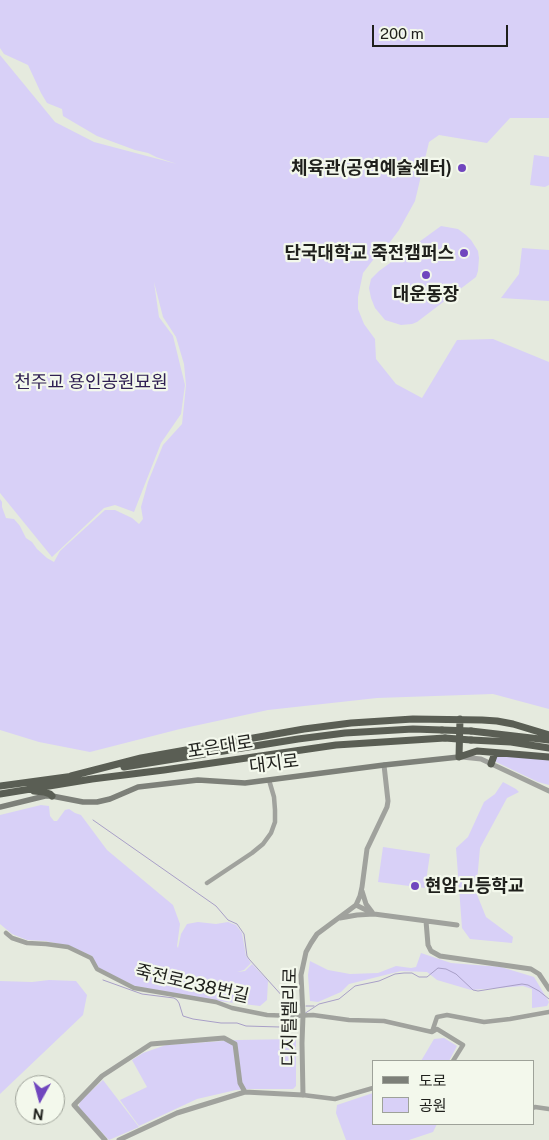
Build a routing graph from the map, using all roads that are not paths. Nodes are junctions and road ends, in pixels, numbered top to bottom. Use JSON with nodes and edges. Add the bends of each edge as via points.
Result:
{"nodes":[{"id":1,"x":460,"y":719,"type":"junction"},
{"id":2,"x":549,"y":735,"type":"edge"},
{"id":3,"x":549,"y":740,"type":"edge"},
{"id":4,"x":549,"y":748,"type":"edge"},
{"id":5,"x":495,"y":753,"type":"junction"},
{"id":6,"x":459,"y":757,"type":"junction"},
{"id":7,"x":549,"y":757,"type":"edge"},
{"id":8,"x":491,"y":764,"type":"junction"},
{"id":9,"x":384,"y":765,"type":"junction"},
{"id":10,"x":71,"y":776,"type":"junction"},
{"id":11,"x":269,"y":780,"type":"junction"},
{"id":12,"x":0,"y":786,"type":"edge"},
{"id":13,"x":19,"y":790,"type":"junction"},
{"id":14,"x":549,"y":791,"type":"edge"},
{"id":15,"x":0,"y":794,"type":"edge"},
{"id":16,"x":52,"y":796,"type":"junction"},
{"id":17,"x":0,"y":807,"type":"edge"},
{"id":18,"x":207,"y":883,"type":"dead end"},
{"id":19,"x":362,"y":887,"type":"junction"},
{"id":20,"x":356,"y":905,"type":"junction"},
{"id":21,"x":374,"y":914,"type":"junction"},
{"id":22,"x":338,"y":918,"type":"junction"},
{"id":23,"x":426,"y":921,"type":"junction"},
{"id":24,"x":457,"y":925,"type":"dead end"},
{"id":25,"x":6,"y":933,"type":"dead end"},
{"id":26,"x":549,"y":989,"type":"edge"},
{"id":27,"x":549,"y":1012,"type":"edge"},
{"id":28,"x":303,"y":1015,"type":"junction"},
{"id":29,"x":432,"y":1032,"type":"junction"},
{"id":30,"x":454,"y":1060,"type":"edge"},
{"id":31,"x":372,"y":1088,"type":"edge"},
{"id":32,"x":246,"y":1092,"type":"junction"},
{"id":33,"x":303,"y":1094,"type":"junction"},
{"id":34,"x":534,"y":1108,"type":"edge"},
{"id":35,"x":549,"y":1109,"type":"edge"},
{"id":36,"x":105,"y":1140,"type":"edge"},
{"id":37,"x":119,"y":1140,"type":"edge"}],
"edges":[{"from":1,"to":2,"type":"highway","via":[[497,721]]},
{"from":1,"to":6,"type":"highway"},
{"from":1,"to":10,"type":"highway","via":[[414,719],[304,729],[141,758]]},
{"from":3,"to":10,"type":"highway","name":"포은대로","bridge":true,"via":[[413,728],[298,739]]},
{"from":4,"to":13,"type":"highway","name":"포은대로","bridge":true,"via":[[445,738],[336,745]]},
{"from":5,"to":6,"type":"highway","via":[[477,751]]},
{"from":5,"to":7,"type":"highway"},
{"from":5,"to":8,"type":"highway"},
{"from":6,"to":8,"type":"street","name":"대지로","via":[[481,759]]},
{"from":6,"to":9,"type":"main road","name":"대지로"},
{"from":8,"to":14,"type":"street","name":"대지로"},
{"from":9,"to":11,"type":"main road","name":"대지로"},
{"from":9,"to":19,"type":"street","via":[[387,808],[367,849]]},
{"from":10,"to":12,"type":"highway","name":"포은대로"},
{"from":11,"to":16,"type":"main road","name":"대지로","via":[[245,783],[198,780],[138,787],[96,802]]},
{"from":11,"to":18,"type":"street","via":[[275,810],[271,832],[252,853]]},
{"from":13,"to":15,"type":"highway","name":"포은대로"},
{"from":13,"to":16,"type":"highway","via":[[44,792]]},
{"from":16,"to":17,"type":"main road","name":"대지로"},
{"from":19,"to":20,"type":"street"},
{"from":19,"to":21,"type":"street","via":[[366,904]]},
{"from":20,"to":21,"type":"street"},
{"from":20,"to":22,"type":"street","name":"디지털벨리로"},
{"from":21,"to":22,"type":"street"},
{"from":21,"to":23,"type":"street"},
{"from":22,"to":28,"type":"street","name":"디지털벨리로","via":[[317,934],[306,952],[301,976]]},
{"from":23,"to":24,"type":"street"},
{"from":23,"to":26,"type":"street","via":[[428,945],[440,956],[531,969],[539,974]]},
{"from":25,"to":28,"type":"street","name":"죽전로238번길","via":[[27,943],[68,947],[91,958],[97,969],[134,988],[216,1002],[267,1015]]},
{"from":27,"to":29,"type":"street","via":[[484,1022],[447,1015],[437,1017]]},
{"from":28,"to":29,"type":"street","name":"죽전로238번길","via":[[384,1021]]},
{"from":28,"to":33,"type":"street","name":"디지털벨리로"},
{"from":29,"to":30,"type":"street","name":"죽전로238번길","via":[[437,1029],[463,1045]]},
{"from":31,"to":33,"type":"street","via":[[335,1099]]},
{"from":32,"to":33,"type":"street"},
{"from":32,"to":36,"type":"street","via":[[240,1083],[236,1044],[224,1038],[152,1044],[102,1076],[74,1105]]},
{"from":32,"to":37,"type":"street","via":[[177,1113]]},
{"from":34,"to":35,"type":"street"}]}
